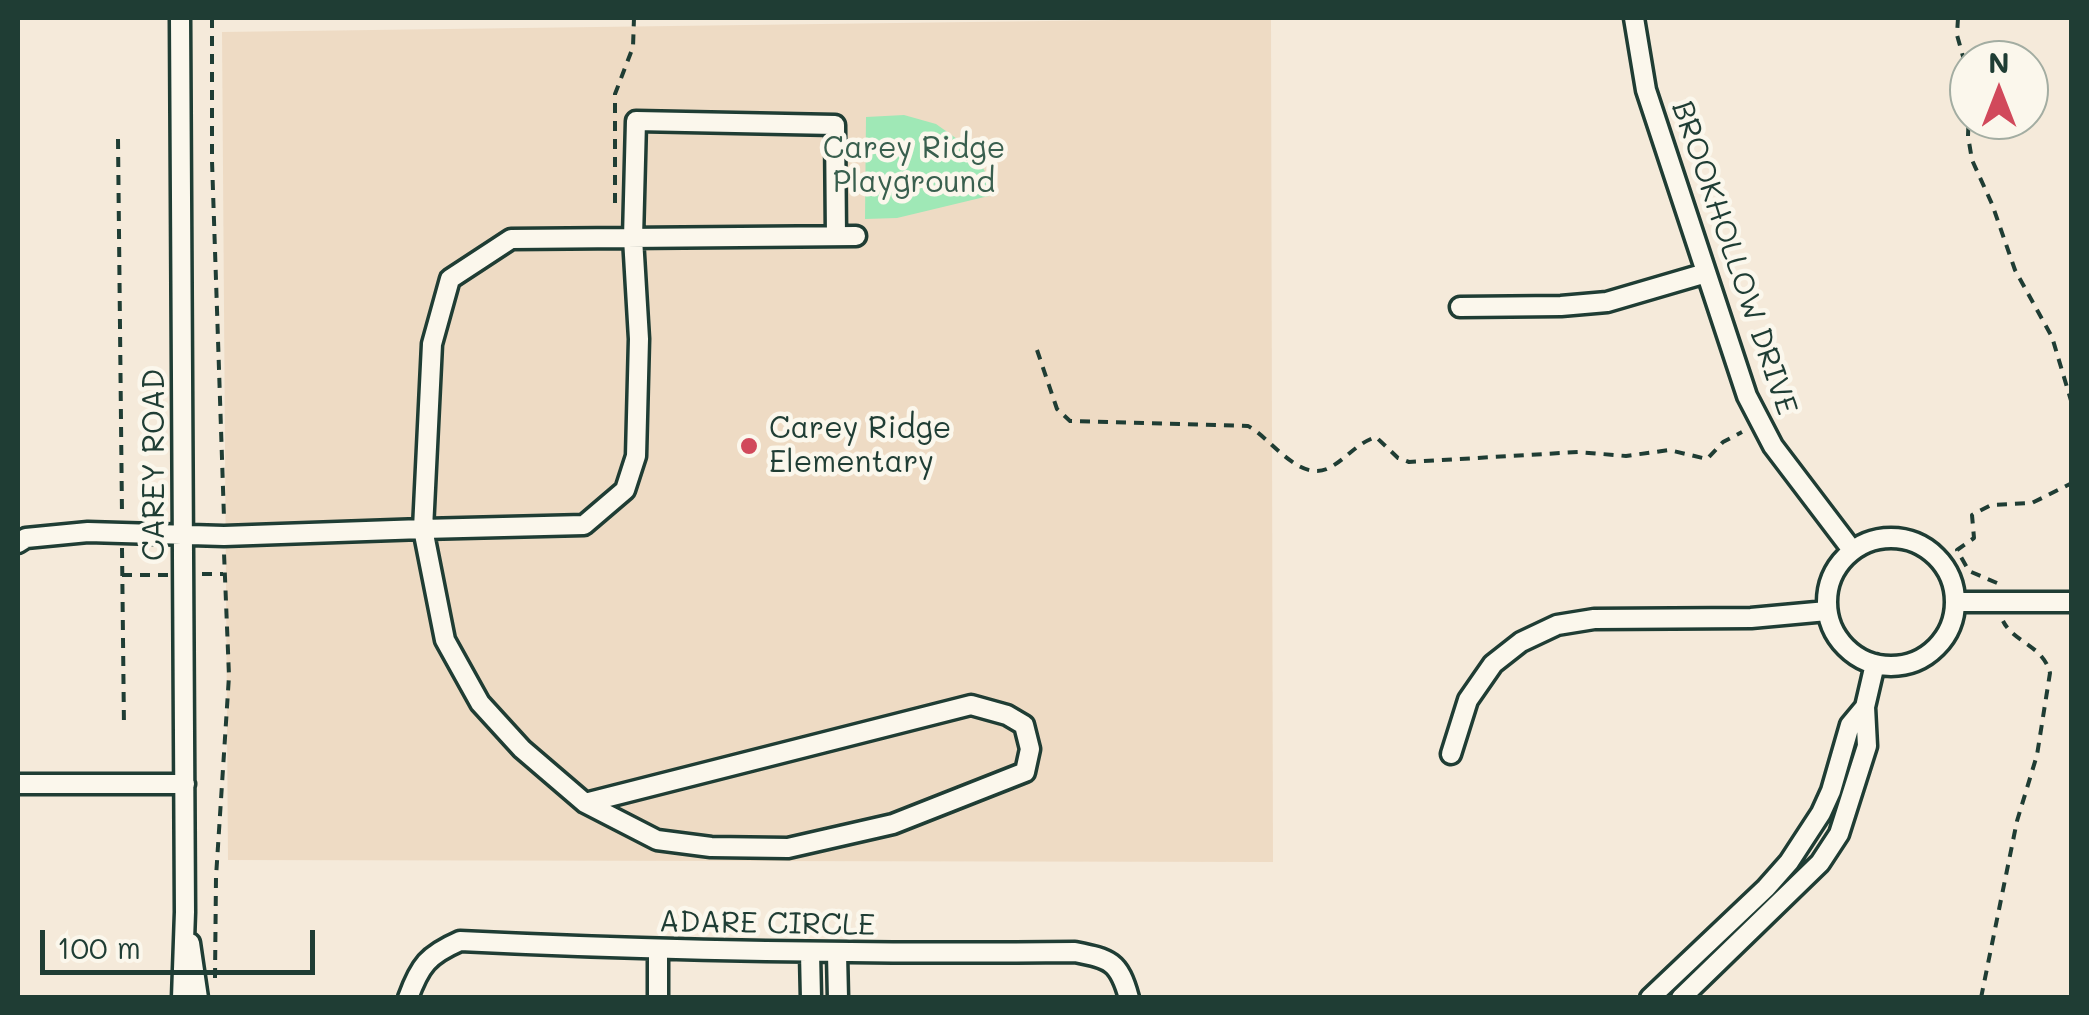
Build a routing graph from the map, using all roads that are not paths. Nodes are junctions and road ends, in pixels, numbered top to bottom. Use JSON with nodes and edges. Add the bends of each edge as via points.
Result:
{"nodes":[{"id":1,"x":180,"y":18,"type":"edge"},
{"id":2,"x":1634,"y":18,"type":"edge"},
{"id":3,"x":836,"y":236,"type":"junction"},
{"id":4,"x":856,"y":236,"type":"dead end"},
{"id":5,"x":633,"y":238,"type":"junction"},
{"id":6,"x":1706,"y":273,"type":"junction"},
{"id":7,"x":1460,"y":307,"type":"dead end"},
{"id":8,"x":423,"y":529,"type":"junction"},
{"id":9,"x":183,"y":533,"type":"junction"},
{"id":10,"x":18,"y":543,"type":"edge"},
{"id":11,"x":1852,"y":550,"type":"junction"},
{"id":12,"x":1956,"y":602,"type":"junction"},
{"id":13,"x":2072,"y":602,"type":"edge"},
{"id":14,"x":1827,"y":611,"type":"junction"},
{"id":15,"x":1874,"y":664,"type":"junction"},
{"id":16,"x":1865,"y":707,"type":"junction"},
{"id":17,"x":1451,"y":754,"type":"dead end"},
{"id":18,"x":18,"y":784,"type":"edge"},
{"id":19,"x":185,"y":784,"type":"junction"},
{"id":20,"x":585,"y":803,"type":"junction"},
{"id":21,"x":1821,"y":813,"type":"junction"},
{"id":22,"x":1843,"y":823,"type":"junction"},
{"id":23,"x":1766,"y":888,"type":"junction"},
{"id":24,"x":1783,"y":899,"type":"junction"},
{"id":25,"x":185,"y":912,"type":"junction"},
{"id":26,"x":658,"y":951,"type":"junction"},
{"id":27,"x":810,"y":954,"type":"junction"},
{"id":28,"x":837,"y":954,"type":"junction"},
{"id":29,"x":1664,"y":984,"type":"junction"},
{"id":30,"x":1682,"y":996,"type":"edge"},
{"id":31,"x":182,"y":998,"type":"edge"},
{"id":32,"x":198,"y":998,"type":"edge"},
{"id":33,"x":408,"y":998,"type":"edge"},
{"id":34,"x":658,"y":998,"type":"edge"},
{"id":35,"x":811,"y":998,"type":"edge"},
{"id":36,"x":838,"y":998,"type":"edge"},
{"id":37,"x":1129,"y":998,"type":"edge"},
{"id":38,"x":1650,"y":998,"type":"edge"}],
"edges":[{"from":1,"to":9,"type":"street","name":"CAREY ROAD"},
{"from":2,"to":6,"type":"street","name":"BROOKHOLLOW DRIVE","via":[[1646,90]]},
{"from":3,"to":4,"type":"street"},
{"from":3,"to":5,"type":"street"},
{"from":3,"to":5,"type":"street","via":[[835,125],[636,122]]},
{"from":5,"to":8,"type":"street","via":[[512,239],[450,279],[432,344]]},
{"from":5,"to":8,"type":"street","via":[[636,456],[625,490],[584,525]]},
{"from":6,"to":7,"type":"street","via":[[1607,302]]},
{"from":6,"to":11,"type":"street","name":"BROOKHOLLOW DRIVE","via":[[1756,416]]},
{"from":8,"to":9,"type":"street"},
{"from":8,"to":20,"type":"street","via":[[445,640],[480,702]]},
{"from":9,"to":10,"type":"street"},
{"from":9,"to":19,"type":"street","name":"CAREY ROAD"},
{"from":11,"to":12,"type":"street","via":[[1886,538],[1920,544],[1946,568]]},
{"from":11,"to":14,"type":"street","via":[[1831,577]]},
{"from":12,"to":13,"type":"street"},
{"from":12,"to":15,"type":"street","via":[[1936,648],[1908,664]]},
{"from":14,"to":15,"type":"street","via":[[1838,639]]},
{"from":14,"to":17,"type":"street","via":[[1557,624],[1493,664],[1468,700]]},
{"from":15,"to":16,"type":"street"},
{"from":16,"to":21,"type":"street","via":[[1850,725]]},
{"from":16,"to":22,"type":"street","via":[[1866,746]]},
{"from":18,"to":19,"type":"street"},
{"from":19,"to":25,"type":"street","name":"CAREY ROAD"},
{"from":20,"to":20,"type":"street","via":[[657,840],[788,848],[892,824],[962,799],[1025,772],[1030,748],[1024,725],[971,705]]},
{"from":21,"to":22,"type":"street"},
{"from":21,"to":23,"type":"street"},
{"from":22,"to":24,"type":"street","via":[[1820,863]]},
{"from":23,"to":24,"type":"street"},
{"from":23,"to":29,"type":"street"},
{"from":24,"to":30,"type":"street"},
{"from":25,"to":31,"type":"street","name":"CAREY ROAD"},
{"from":25,"to":32,"type":"street","name":"CAREY ROAD"},
{"from":26,"to":27,"type":"street","name":"ADARE CIRCLE"},
{"from":26,"to":33,"type":"street","name":"ADARE CIRCLE","via":[[460,941],[433,952]]},
{"from":26,"to":34,"type":"street"},
{"from":27,"to":28,"type":"street","name":"ADARE CIRCLE"},
{"from":27,"to":35,"type":"street"},
{"from":28,"to":36,"type":"street"},
{"from":28,"to":37,"type":"street","name":"ADARE CIRCLE","via":[[1075,952],[1106,958],[1123,974]]},
{"from":29,"to":30,"type":"street"},
{"from":29,"to":38,"type":"street"}]}
